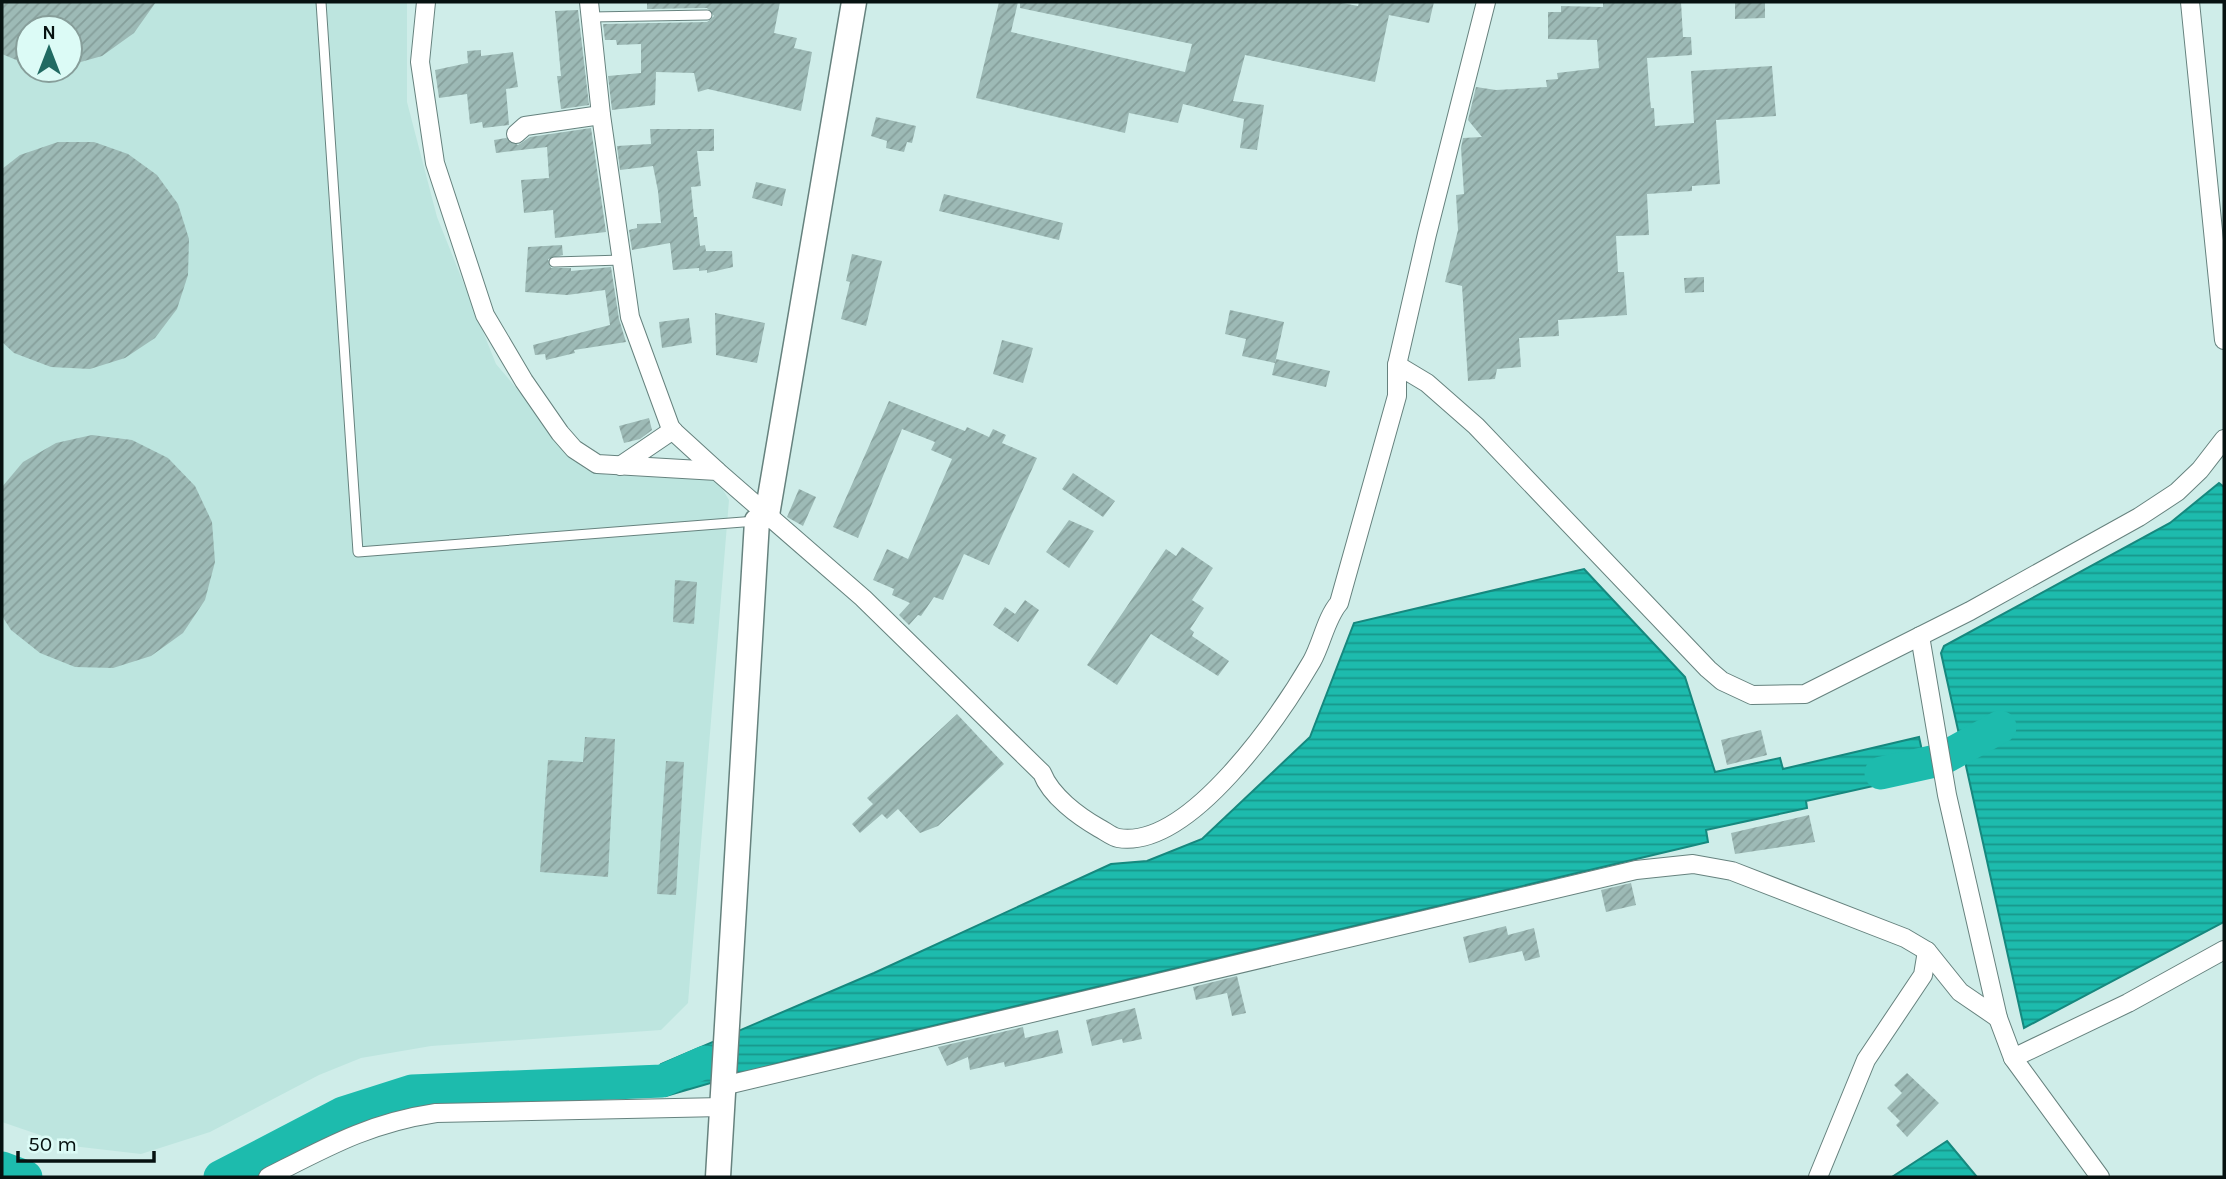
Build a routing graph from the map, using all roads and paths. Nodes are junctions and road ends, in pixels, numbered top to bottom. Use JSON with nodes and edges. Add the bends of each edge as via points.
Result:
{"nodes":[{"id":1,"x":321,"y":2,"type":"edge"},
{"id":2,"x":426,"y":2,"type":"edge"},
{"id":3,"x":854,"y":2,"type":"edge"},
{"id":4,"x":1486,"y":2,"type":"edge"},
{"id":5,"x":2190,"y":2,"type":"edge"},
{"id":6,"x":590,"y":10,"type":"edge"},
{"id":7,"x":707,"y":15,"type":"dead end"},
{"id":8,"x":601,"y":115,"type":"junction"},
{"id":9,"x":516,"y":134,"type":"dead end"},
{"id":10,"x":622,"y":260,"type":"junction"},
{"id":11,"x":555,"y":262,"type":"dead end"},
{"id":12,"x":2224,"y":340,"type":"edge"},
{"id":13,"x":1397,"y":365,"type":"junction"},
{"id":14,"x":673,"y":430,"type":"junction"},
{"id":15,"x":2224,"y":439,"type":"edge"},
{"id":16,"x":620,"y":467,"type":"junction"},
{"id":17,"x":717,"y":471,"type":"junction"},
{"id":18,"x":762,"y":518,"type":"junction"},
{"id":19,"x":1920,"y":636,"type":"junction"},
{"id":20,"x":2224,"y":950,"type":"edge"},
{"id":21,"x":1927,"y":951,"type":"junction"},
{"id":22,"x":1998,"y":1018,"type":"junction"},
{"id":23,"x":2013,"y":1058,"type":"junction"},
{"id":24,"x":723,"y":1091,"type":"junction"},
{"id":25,"x":268,"y":1177,"type":"edge"},
{"id":26,"x":718,"y":1177,"type":"edge"},
{"id":27,"x":1818,"y":1177,"type":"edge"},
{"id":28,"x":2100,"y":1177,"type":"edge"}],
"edges":[{"from":1,"to":18,"type":"lane","via":[[358,552]]},
{"from":2,"to":16,"type":"street","via":[[420,62],[436,163],[485,315],[524,381],[574,449],[597,464]]},
{"from":3,"to":18,"type":"street"},
{"from":4,"to":13,"type":"street"},
{"from":5,"to":12,"type":"street"},
{"from":6,"to":7,"type":"lane"},
{"from":6,"to":8,"type":"street"},
{"from":8,"to":9,"type":"street","via":[[525,126]]},
{"from":8,"to":10,"type":"street"},
{"from":10,"to":11,"type":"lane"},
{"from":10,"to":14,"type":"street","via":[[630,317]]},
{"from":13,"to":18,"type":"street","via":[[1397,396],[1349,568],[1339,603],[1314,656],[1268,730],[1242,761],[1171,826],[1149,834],[1117,838],[1086,820],[863,598]]},
{"from":13,"to":19,"type":"street","via":[[1427,383],[1476,426],[1673,635],[1738,690],[1752,695],[1805,694]]},
{"from":14,"to":16,"type":"street"},
{"from":14,"to":17,"type":"street"},
{"from":15,"to":19,"type":"street","via":[[2193,477],[2139,517]]},
{"from":16,"to":17,"type":"street"},
{"from":17,"to":18,"type":"street"},
{"from":18,"to":24,"type":"street"},
{"from":19,"to":22,"type":"street","via":[[1947,795]]},
{"from":20,"to":23,"type":"street"},
{"from":21,"to":22,"type":"street","via":[[1961,992]]},
{"from":21,"to":24,"type":"street","via":[[1905,938],[1732,870],[1674,865],[1636,870]]},
{"from":21,"to":27,"type":"street","via":[[1923,975],[1866,1060]]},
{"from":22,"to":23,"type":"street"},
{"from":23,"to":28,"type":"street"},
{"from":24,"to":25,"type":"street","via":[[398,1119],[352,1134]]},
{"from":24,"to":26,"type":"street"}]}
